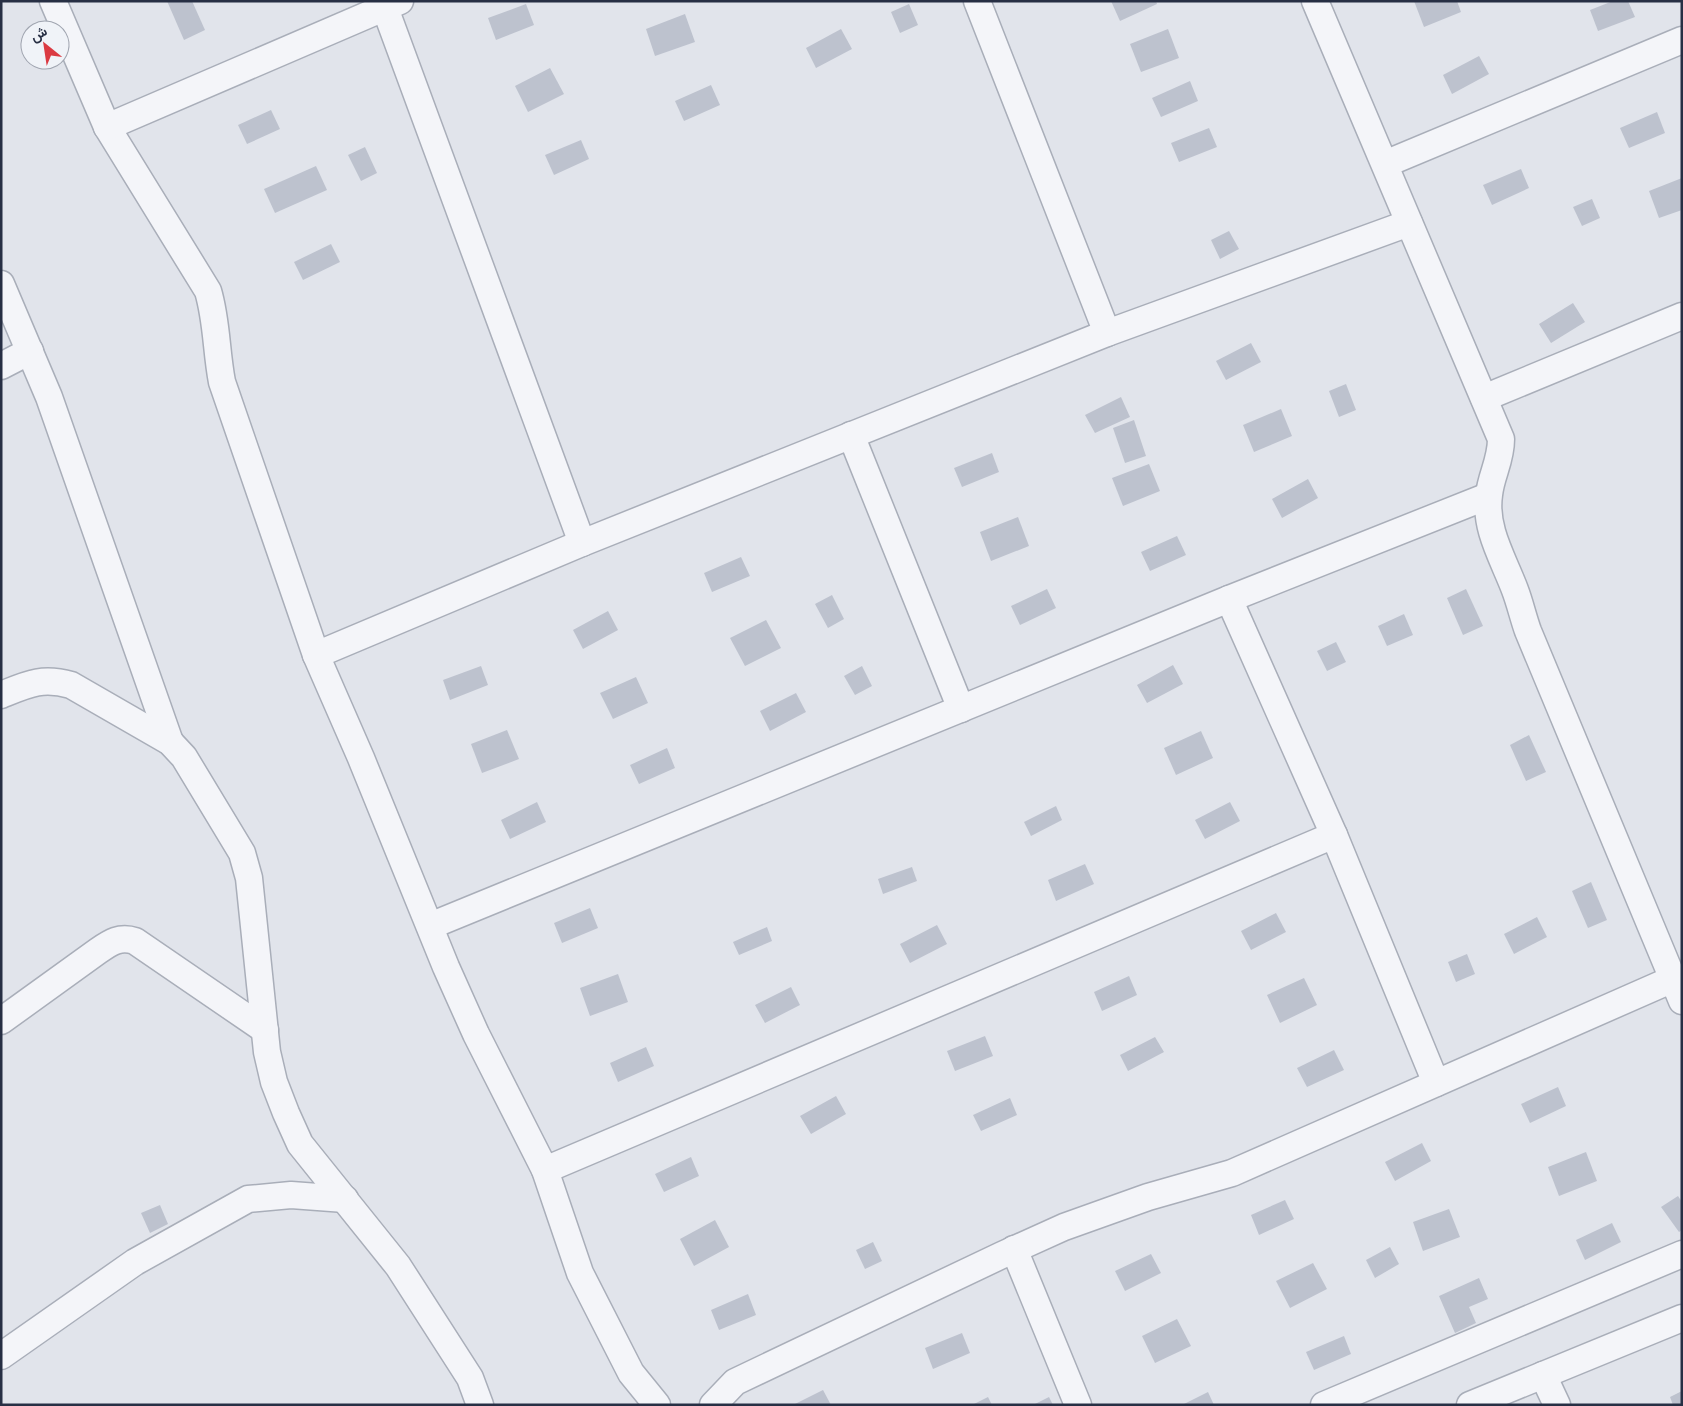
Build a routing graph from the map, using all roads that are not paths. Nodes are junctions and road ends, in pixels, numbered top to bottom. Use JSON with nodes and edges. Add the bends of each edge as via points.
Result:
{"nodes":[{"id":1,"x":53,"y":1,"type":"edge"},
{"id":2,"x":977,"y":1,"type":"edge"},
{"id":3,"x":1315,"y":1,"type":"edge"},
{"id":4,"x":392,"y":4,"type":"edge"},
{"id":5,"x":1682,"y":40,"type":"edge"},
{"id":6,"x":107,"y":127,"type":"junction"},
{"id":7,"x":1385,"y":164,"type":"junction"},
{"id":8,"x":1409,"y":223,"type":"junction"},
{"id":9,"x":1,"y":284,"type":"edge"},
{"id":10,"x":1682,"y":316,"type":"edge"},
{"id":11,"x":1107,"y":333,"type":"junction"},
{"id":12,"x":30,"y":351,"type":"junction"},
{"id":13,"x":1,"y":366,"type":"edge"},
{"id":14,"x":1484,"y":398,"type":"junction"},
{"id":15,"x":851,"y":435,"type":"junction"},
{"id":16,"x":1488,"y":496,"type":"junction"},
{"id":17,"x":582,"y":543,"type":"junction"},
{"id":18,"x":1229,"y":599,"type":"junction"},
{"id":19,"x":316,"y":655,"type":"junction"},
{"id":20,"x":1,"y":695,"type":"edge"},
{"id":21,"x":961,"y":709,"type":"junction"},
{"id":22,"x":170,"y":742,"type":"junction"},
{"id":23,"x":1334,"y":836,"type":"junction"},
{"id":24,"x":430,"y":926,"type":"junction"},
{"id":25,"x":1677,"y":990,"type":"edge"},
{"id":26,"x":1,"y":1021,"type":"edge"},
{"id":27,"x":265,"y":1030,"type":"junction"},
{"id":28,"x":1436,"y":1083,"type":"junction"},
{"id":29,"x":545,"y":1170,"type":"junction"},
{"id":30,"x":345,"y":1200,"type":"junction"},
{"id":31,"x":1014,"y":1250,"type":"junction"},
{"id":32,"x":1682,"y":1254,"type":"edge"},
{"id":33,"x":1682,"y":1318,"type":"edge"},
{"id":34,"x":1,"y":1356,"type":"edge"},
{"id":35,"x":1543,"y":1374,"type":"junction"},
{"id":36,"x":479,"y":1404,"type":"edge"},
{"id":37,"x":657,"y":1405,"type":"edge"},
{"id":38,"x":713,"y":1405,"type":"edge"},
{"id":39,"x":1078,"y":1405,"type":"edge"},
{"id":40,"x":1324,"y":1405,"type":"edge"},
{"id":41,"x":1470,"y":1405,"type":"edge"},
{"id":42,"x":1557,"y":1405,"type":"edge"}],
"edges":[{"from":1,"to":6,"type":"street"},
{"from":2,"to":11,"type":"street"},
{"from":3,"to":7,"type":"street"},
{"from":4,"to":6,"type":"street"},
{"from":4,"to":17,"type":"street"},
{"from":5,"to":7,"type":"street"},
{"from":6,"to":19,"type":"street","via":[[208,291],[215,315],[222,382]]},
{"from":7,"to":8,"type":"street"},
{"from":8,"to":11,"type":"street"},
{"from":8,"to":14,"type":"street"},
{"from":9,"to":12,"type":"street"},
{"from":10,"to":14,"type":"street"},
{"from":11,"to":15,"type":"street"},
{"from":12,"to":13,"type":"street"},
{"from":12,"to":22,"type":"street","via":[[49,396]]},
{"from":14,"to":16,"type":"street","via":[[1501,439],[1501,456]]},
{"from":15,"to":17,"type":"street"},
{"from":15,"to":21,"type":"street"},
{"from":16,"to":18,"type":"street"},
{"from":16,"to":25,"type":"street","via":[[1496,548]]},
{"from":17,"to":19,"type":"street"},
{"from":18,"to":21,"type":"street"},
{"from":18,"to":23,"type":"street"},
{"from":19,"to":24,"type":"street"},
{"from":20,"to":22,"type":"street","via":[[31,682],[53,680],[71,685]]},
{"from":21,"to":24,"type":"street"},
{"from":22,"to":27,"type":"street","via":[[184,757],[242,853],[249,878]]},
{"from":23,"to":28,"type":"street"},
{"from":23,"to":29,"type":"street"},
{"from":24,"to":29,"type":"street","via":[[476,1034]]},
{"from":25,"to":28,"type":"street"},
{"from":26,"to":27,"type":"street","via":[[111,942],[125,938],[135,941]]},
{"from":27,"to":30,"type":"street","via":[[274,1082],[300,1144]]},
{"from":28,"to":31,"type":"street","via":[[1232,1173],[1148,1197],[1064,1227]]},
{"from":29,"to":37,"type":"street","via":[[580,1273],[631,1372]]},
{"from":30,"to":34,"type":"street","via":[[291,1196],[248,1199],[135,1262]]},
{"from":30,"to":36,"type":"street","via":[[398,1266],[470,1378]]},
{"from":31,"to":38,"type":"street","via":[[735,1382]]},
{"from":31,"to":39,"type":"street"},
{"from":32,"to":40,"type":"street"},
{"from":33,"to":35,"type":"street"},
{"from":35,"to":41,"type":"street"},
{"from":35,"to":42,"type":"street"}]}
